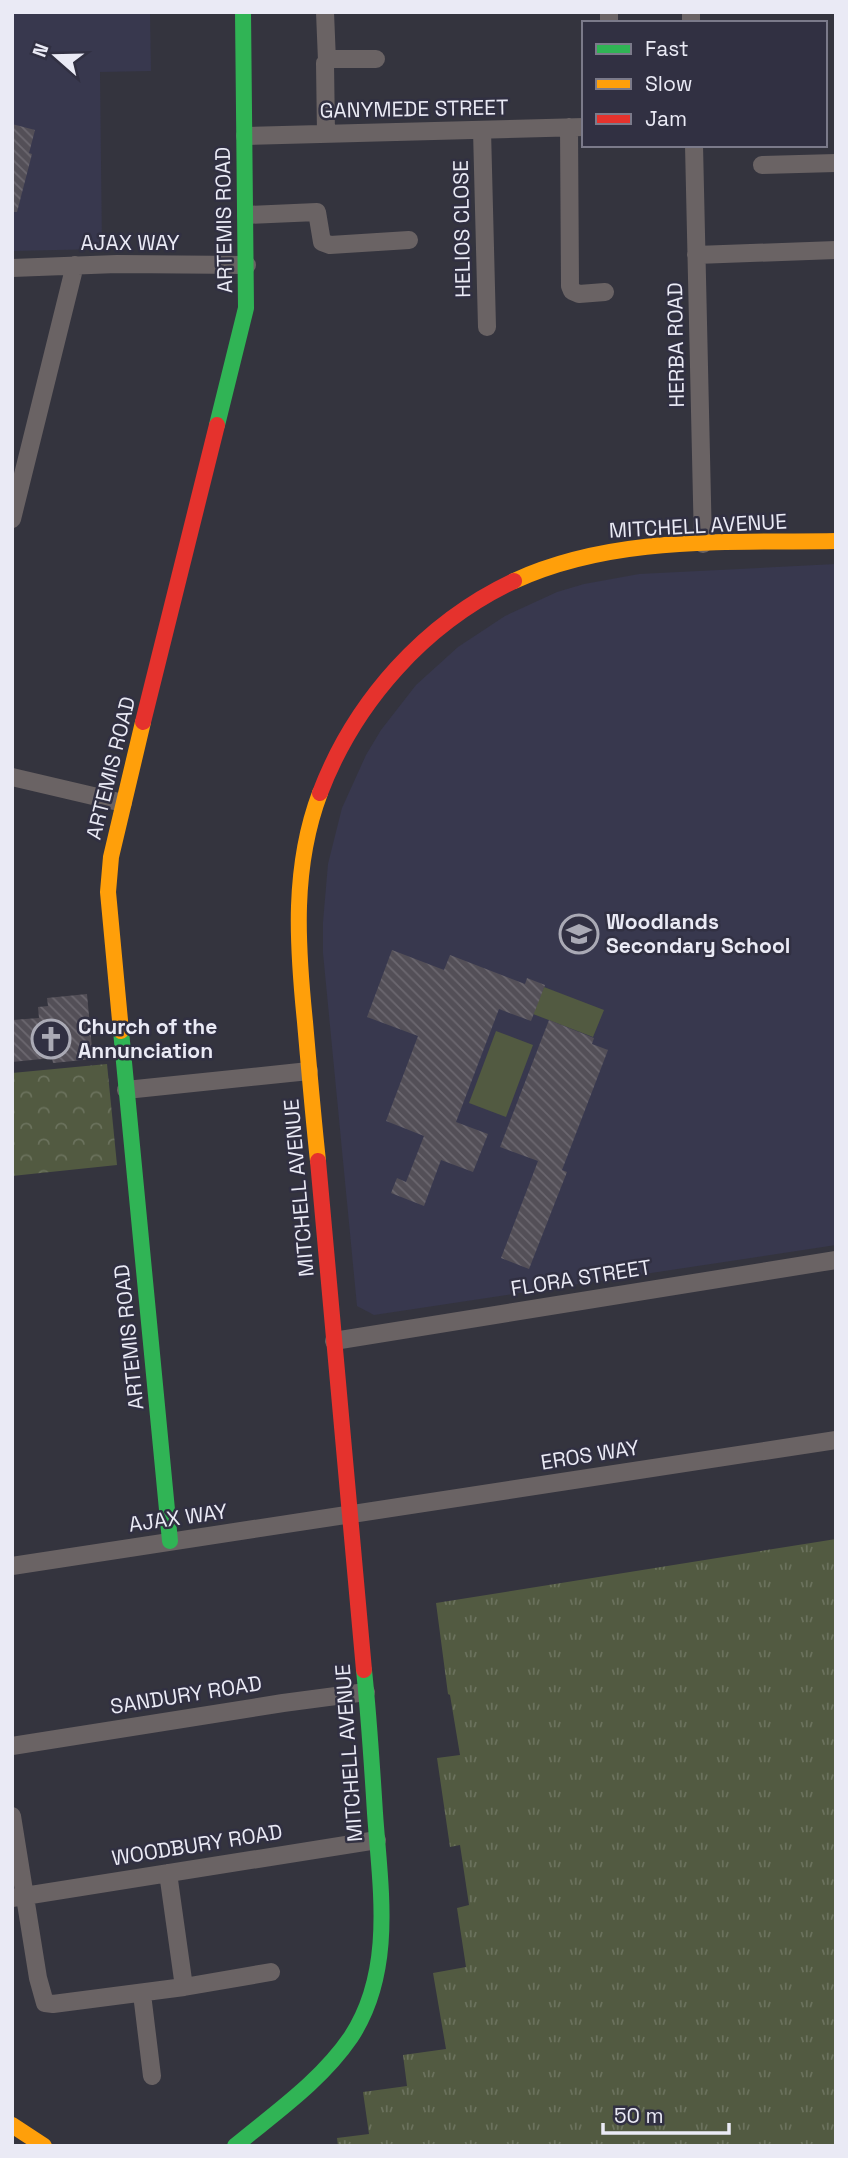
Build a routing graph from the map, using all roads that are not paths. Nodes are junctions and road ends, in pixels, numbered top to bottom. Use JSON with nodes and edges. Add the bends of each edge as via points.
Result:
{"nodes":[{"id":1,"x":243,"y":12,"type":"edge"},
{"id":2,"x":325,"y":12,"type":"edge"},
{"id":3,"x":376,"y":59,"type":"dead end"},
{"id":4,"x":327,"y":61,"type":"junction"},
{"id":5,"x":576,"y":127,"type":"edge"},
{"id":6,"x":482,"y":130,"type":"junction"},
{"id":7,"x":326,"y":134,"type":"junction"},
{"id":8,"x":244,"y":136,"type":"junction"},
{"id":9,"x":694,"y":147,"type":"edge"},
{"id":10,"x":836,"y":163,"type":"edge"},
{"id":11,"x":762,"y":165,"type":"dead end"},
{"id":12,"x":246,"y":215,"type":"junction"},
{"id":13,"x":409,"y":240,"type":"dead end"},
{"id":14,"x":836,"y":250,"type":"edge"},
{"id":15,"x":696,"y":255,"type":"junction"},
{"id":16,"x":75,"y":265,"type":"junction"},
{"id":17,"x":247,"y":265,"type":"junction"},
{"id":18,"x":12,"y":268,"type":"edge"},
{"id":19,"x":605,"y":292,"type":"dead end"},
{"id":20,"x":487,"y":327,"type":"dead end"},
{"id":21,"x":12,"y":519,"type":"edge"},
{"id":22,"x":836,"y":541,"type":"edge"},
{"id":23,"x":703,"y":544,"type":"junction"},
{"id":24,"x":12,"y":776,"type":"edge"},
{"id":25,"x":123,"y":803,"type":"junction"},
{"id":26,"x":309,"y":1071,"type":"junction"},
{"id":27,"x":126,"y":1090,"type":"junction"},
{"id":28,"x":836,"y":1261,"type":"edge"},
{"id":29,"x":334,"y":1342,"type":"junction"},
{"id":30,"x":836,"y":1440,"type":"edge"},
{"id":31,"x":351,"y":1515,"type":"junction"},
{"id":32,"x":170,"y":1541,"type":"junction"},
{"id":33,"x":12,"y":1566,"type":"edge"},
{"id":34,"x":366,"y":1692,"type":"junction"},
{"id":35,"x":12,"y":1746,"type":"edge"},
{"id":36,"x":12,"y":1816,"type":"edge"},
{"id":37,"x":377,"y":1840,"type":"junction"},
{"id":38,"x":168,"y":1873,"type":"junction"},
{"id":39,"x":18,"y":1897,"type":"edge"},
{"id":40,"x":271,"y":1972,"type":"dead end"},
{"id":41,"x":184,"y":1987,"type":"junction"},
{"id":42,"x":142,"y":1994,"type":"junction"},
{"id":43,"x":152,"y":2076,"type":"dead end"},
{"id":44,"x":12,"y":2124,"type":"edge"},
{"id":45,"x":44,"y":2146,"type":"edge"},
{"id":46,"x":235,"y":2146,"type":"edge"}],
"edges":[{"from":1,"to":8,"type":"street","name":"ARTEMIS ROAD"},
{"from":2,"to":4,"type":"street"},
{"from":3,"to":4,"type":"street"},
{"from":4,"to":7,"type":"street"},
{"from":5,"to":6,"type":"street","name":"GANYMEDE STREET"},
{"from":5,"to":19,"type":"street","via":[[570,286],[579,294]]},
{"from":6,"to":7,"type":"street","name":"GANYMEDE STREET"},
{"from":6,"to":20,"type":"street","name":"HELIOS CLOSE"},
{"from":7,"to":8,"type":"street","name":"GANYMEDE STREET"},
{"from":8,"to":12,"type":"street","name":"ARTEMIS ROAD"},
{"from":9,"to":15,"type":"street","name":"HERBA ROAD"},
{"from":10,"to":11,"type":"street"},
{"from":12,"to":13,"type":"street","via":[[317,212],[326,244]]},
{"from":12,"to":17,"type":"street","name":"ARTEMIS ROAD"},
{"from":14,"to":15,"type":"street"},
{"from":15,"to":23,"type":"street","name":"HERBA ROAD"},
{"from":16,"to":17,"type":"street","name":"AJAX WAY"},
{"from":16,"to":18,"type":"street","name":"AJAX WAY"},
{"from":16,"to":21,"type":"street"},
{"from":17,"to":25,"type":"street","name":"ARTEMIS ROAD","via":[[242,330]]},
{"from":22,"to":23,"type":"street","name":"MITCHELL AVENUE"},
{"from":23,"to":26,"type":"street","name":"MITCHELL AVENUE","via":[[624,548],[531,574],[449,619],[401,662],[377,691],[333,763],[314,808],[305,847],[299,885],[299,951]]},
{"from":24,"to":25,"type":"street"},
{"from":25,"to":27,"type":"street","name":"ARTEMIS ROAD","via":[[108,892]]},
{"from":26,"to":27,"type":"street"},
{"from":26,"to":29,"type":"street","name":"MITCHELL AVENUE"},
{"from":27,"to":32,"type":"street","name":"ARTEMIS ROAD"},
{"from":28,"to":29,"type":"street","name":"FLORA STREET"},
{"from":29,"to":31,"type":"street","name":"MITCHELL AVENUE"},
{"from":30,"to":31,"type":"street","name":"EROS WAY"},
{"from":31,"to":32,"type":"street","name":"AJAX WAY"},
{"from":31,"to":34,"type":"street","name":"MITCHELL AVENUE"},
{"from":32,"to":33,"type":"street","name":"AJAX WAY"},
{"from":34,"to":35,"type":"street","name":"SANDURY ROAD"},
{"from":34,"to":37,"type":"street","name":"MITCHELL AVENUE"},
{"from":36,"to":39,"type":"street"},
{"from":37,"to":38,"type":"street","name":"WOODBURY ROAD"},
{"from":37,"to":46,"type":"street","name":"MITCHELL AVENUE","via":[[383,1927],[374,1983],[360,2020],[331,2063]]},
{"from":38,"to":39,"type":"street","name":"WOODBURY ROAD"},
{"from":38,"to":41,"type":"street"},
{"from":39,"to":42,"type":"street","via":[[46,2003]]},
{"from":40,"to":41,"type":"street"},
{"from":41,"to":42,"type":"street"},
{"from":42,"to":43,"type":"street"},
{"from":44,"to":45,"type":"street"}]}
